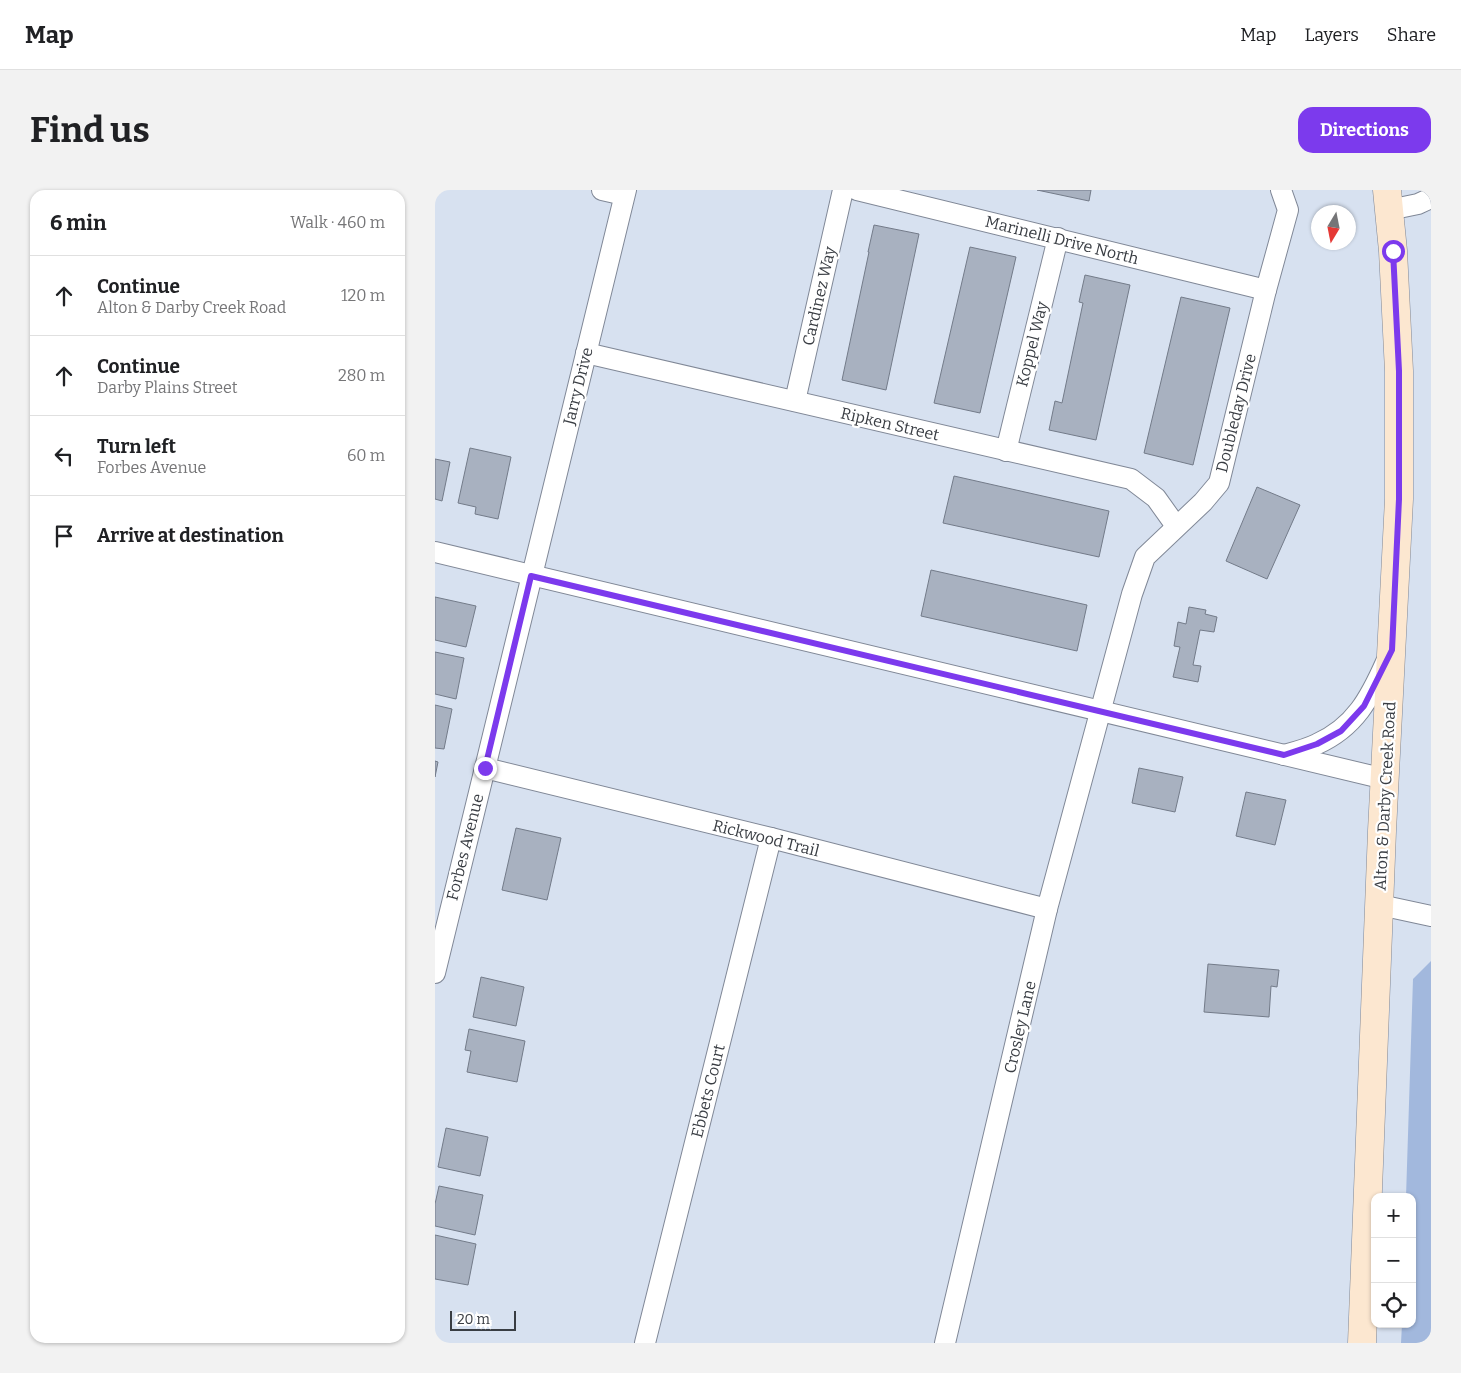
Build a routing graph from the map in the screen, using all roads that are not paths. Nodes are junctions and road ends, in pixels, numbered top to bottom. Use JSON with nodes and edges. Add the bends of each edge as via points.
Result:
{"nodes":[{"id":1,"x":602,"y":190,"type":"edge"},
{"id":2,"x":843,"y":190,"type":"edge"},
{"id":3,"x":857,"y":190,"type":"edge"},
{"id":4,"x":1281,"y":190,"type":"edge"},
{"id":5,"x":625,"y":193,"type":"edge"},
{"id":6,"x":1431,"y":198,"type":"edge"},
{"id":7,"x":1388,"y":200,"type":"edge"},
{"id":8,"x":1058,"y":238,"type":"junction"},
{"id":9,"x":1266,"y":290,"type":"junction"},
{"id":10,"x":585,"y":353,"type":"junction"},
{"id":11,"x":795,"y":401,"type":"junction"},
{"id":12,"x":1006,"y":450,"type":"junction"},
{"id":13,"x":1176,"y":526,"type":"junction"},
{"id":14,"x":435,"y":552,"type":"edge"},
{"id":15,"x":531,"y":576,"type":"junction"},
{"id":16,"x":1392,"y":650,"type":"junction"},
{"id":17,"x":1101,"y":712,"type":"junction"},
{"id":18,"x":1284,"y":755,"type":"junction"},
{"id":19,"x":485,"y":768,"type":"junction"},
{"id":20,"x":1385,"y":779,"type":"junction"},
{"id":21,"x":771,"y":838,"type":"junction"},
{"id":22,"x":1380,"y":904,"type":"junction"},
{"id":23,"x":1047,"y":910,"type":"junction"},
{"id":24,"x":1431,"y":916,"type":"edge"},
{"id":25,"x":435,"y":973,"type":"edge"},
{"id":26,"x":645,"y":1343,"type":"edge"},
{"id":27,"x":945,"y":1343,"type":"edge"},
{"id":28,"x":1362,"y":1343,"type":"edge"}],
"edges":[{"from":1,"to":5,"type":"street"},
{"from":2,"to":11,"type":"street","name":"Cardinez Way"},
{"from":3,"to":8,"type":"street","name":"Marinelli Drive North"},
{"from":4,"to":9,"type":"street","name":"Doubleday Drive","via":[[1288,210]]},
{"from":5,"to":10,"type":"street","name":"Jarry Drive"},
{"from":6,"to":7,"type":"street","via":[[1418,204]]},
{"from":7,"to":16,"type":"main road","name":"Alton & Darby Creek Road","via":[[1399,371],[1399,499]]},
{"from":8,"to":9,"type":"street","name":"Marinelli Drive North"},
{"from":8,"to":12,"type":"street","name":"Koppel Way"},
{"from":9,"to":13,"type":"street","name":"Doubleday Drive","via":[[1219,483]]},
{"from":10,"to":11,"type":"street","name":"Ripken Street"},
{"from":10,"to":15,"type":"street","name":"Jarry Drive"},
{"from":11,"to":12,"type":"street","name":"Ripken Street"},
{"from":12,"to":13,"type":"street","name":"Ripken Street","via":[[1131,479],[1157,498]]},
{"from":13,"to":17,"type":"street","name":"Doubleday Drive","via":[[1145,557]]},
{"from":14,"to":15,"type":"street"},
{"from":15,"to":17,"type":"street"},
{"from":15,"to":19,"type":"street","name":"Forbes Avenue"},
{"from":16,"to":18,"type":"street","via":[[1364,706],[1341,731],[1317,744]]},
{"from":16,"to":20,"type":"main road","name":"Alton & Darby Creek Road"},
{"from":17,"to":18,"type":"street"},
{"from":17,"to":23,"type":"street","name":"Crosley Lane"},
{"from":18,"to":20,"type":"street"},
{"from":19,"to":21,"type":"street","name":"Rickwood Trail"},
{"from":19,"to":25,"type":"street","name":"Forbes Avenue"},
{"from":20,"to":22,"type":"main road","name":"Alton & Darby Creek Road"},
{"from":21,"to":23,"type":"street","name":"Rickwood Trail"},
{"from":21,"to":26,"type":"street","name":"Ebbets Court"},
{"from":22,"to":24,"type":"street"},
{"from":22,"to":28,"type":"main road","name":"Alton & Darby Creek Road"},
{"from":23,"to":27,"type":"street","name":"Crosley Lane"}]}
